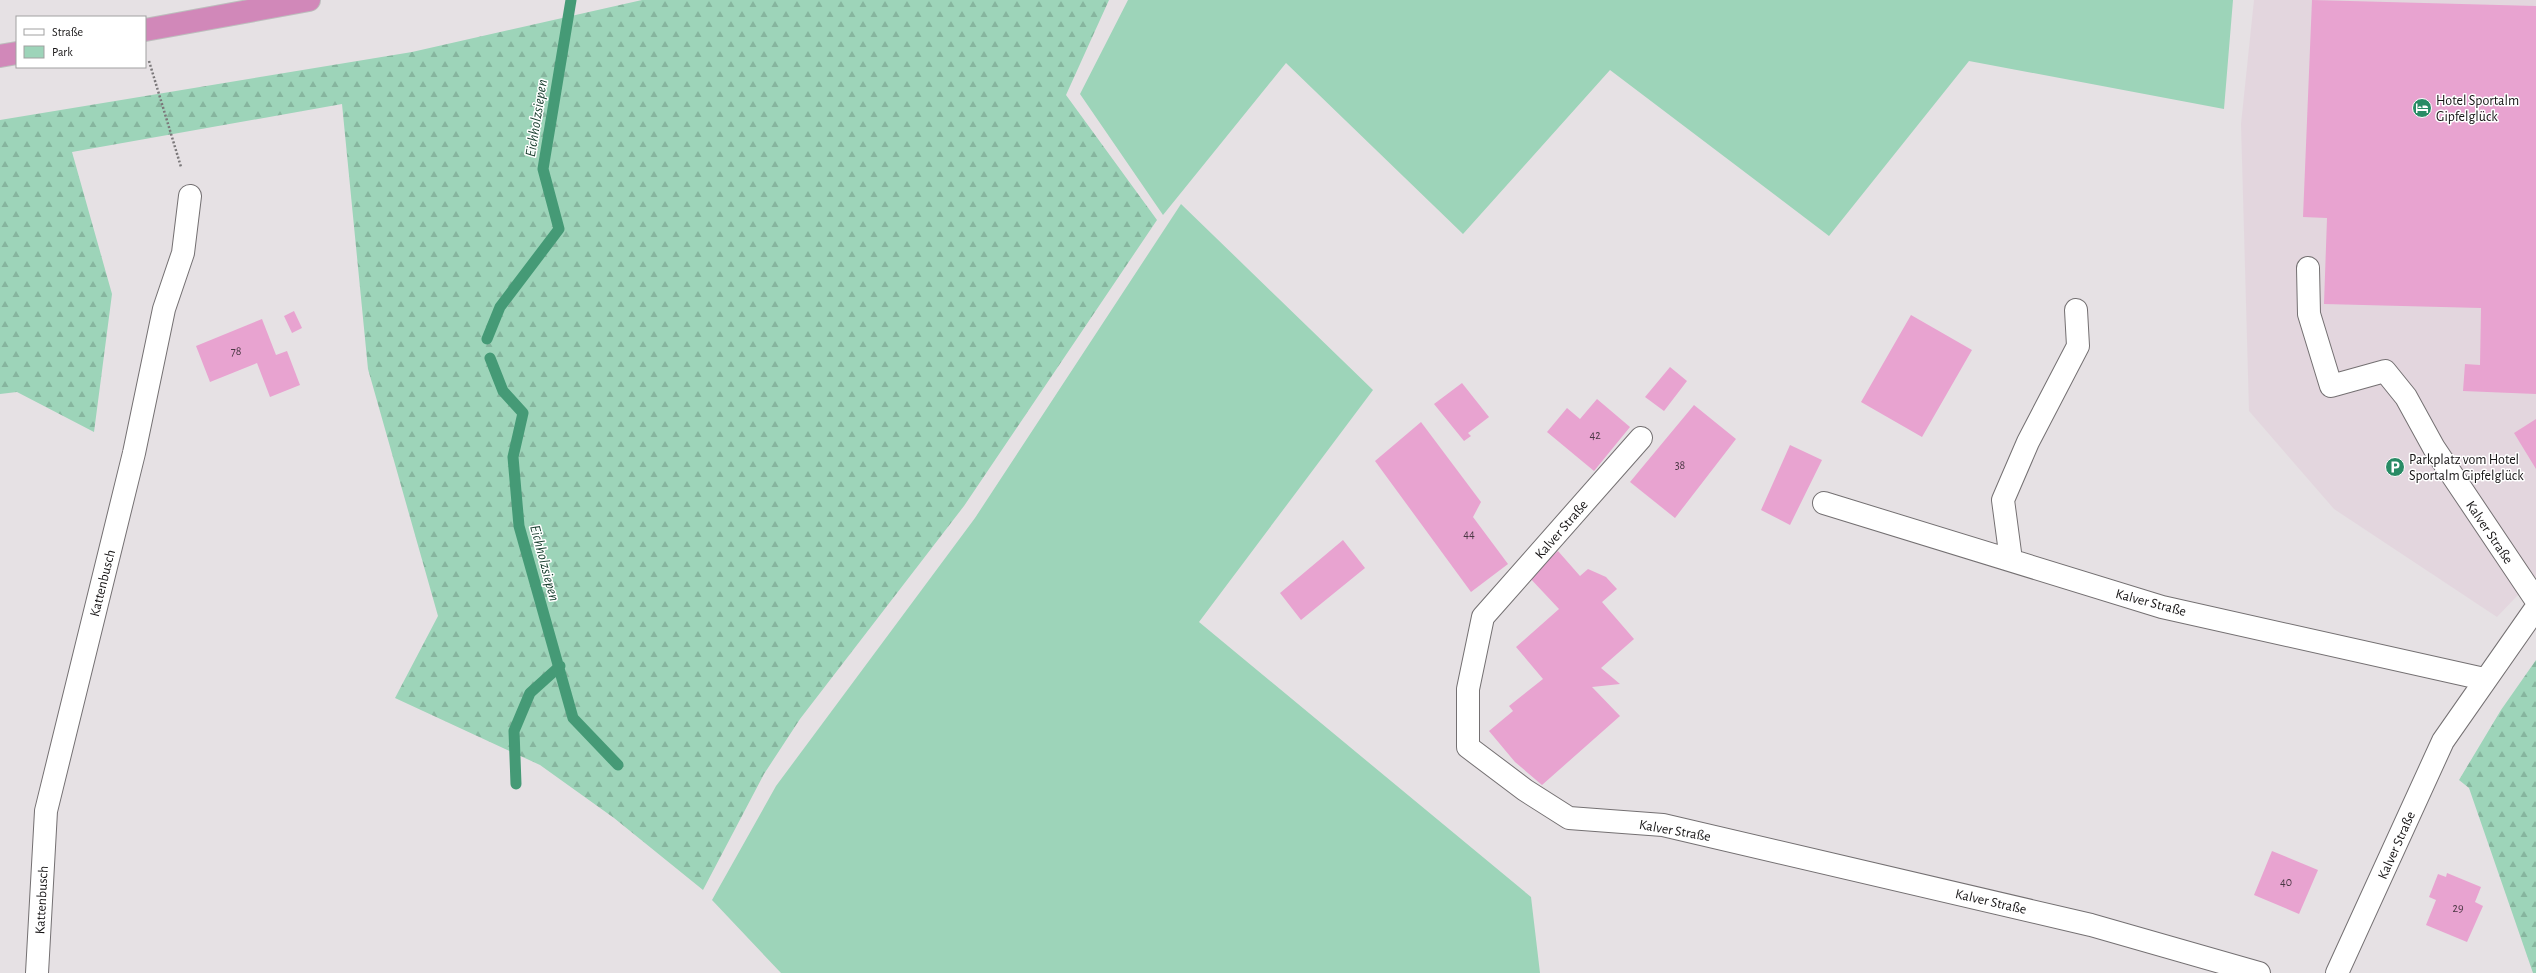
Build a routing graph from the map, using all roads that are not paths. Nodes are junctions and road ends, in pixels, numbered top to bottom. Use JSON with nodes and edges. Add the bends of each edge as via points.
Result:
{"nodes":[{"id":1,"x":310,"y":0,"type":"edge"},
{"id":2,"x":146,"y":30,"type":"edge"},
{"id":3,"x":16,"y":53,"type":"edge"},
{"id":4,"x":0,"y":56,"type":"edge"},
{"id":5,"x":190,"y":196,"type":"road end"},
{"id":6,"x":2308,"y":268,"type":"dead end"},
{"id":7,"x":2076,"y":310,"type":"dead end"},
{"id":8,"x":1641,"y":438,"type":"dead end"},
{"id":9,"x":1824,"y":503,"type":"dead end"},
{"id":10,"x":2011,"y":560,"type":"junction"},
{"id":11,"x":2536,"y":600,"type":"edge"},
{"id":12,"x":2536,"y":608,"type":"edge"},
{"id":13,"x":2484,"y":678,"type":"junction"},
{"id":14,"x":37,"y":973,"type":"edge"},
{"id":15,"x":2259,"y":973,"type":"edge"},
{"id":16,"x":2337,"y":973,"type":"edge"}],
"edges":[{"from":1,"to":2,"type":"highway"},
{"from":3,"to":4,"type":"highway"},
{"from":5,"to":14,"type":"street","name":"Kattenbusch","via":[[183,253],[164,309],[134,453],[46,811]]},
{"from":6,"to":11,"type":"street","name":"Kalver Straße","via":[[2309,314],[2330,386],[2385,371],[2406,397],[2434,448]]},
{"from":7,"to":10,"type":"street","via":[[2078,346],[2028,442],[2003,500]]},
{"from":8,"to":15,"type":"street","name":"Kalver Straße","via":[[1483,617],[1468,690],[1468,747],[1525,790],[1569,818],[1663,825],[2091,925]]},
{"from":9,"to":10,"type":"street","name":"Kalver Straße"},
{"from":10,"to":13,"type":"street","name":"Kalver Straße","via":[[2162,607]]},
{"from":12,"to":13,"type":"street","name":"Kalver Straße"},
{"from":13,"to":16,"type":"street","name":"Kalver Straße","via":[[2443,741]]}]}
